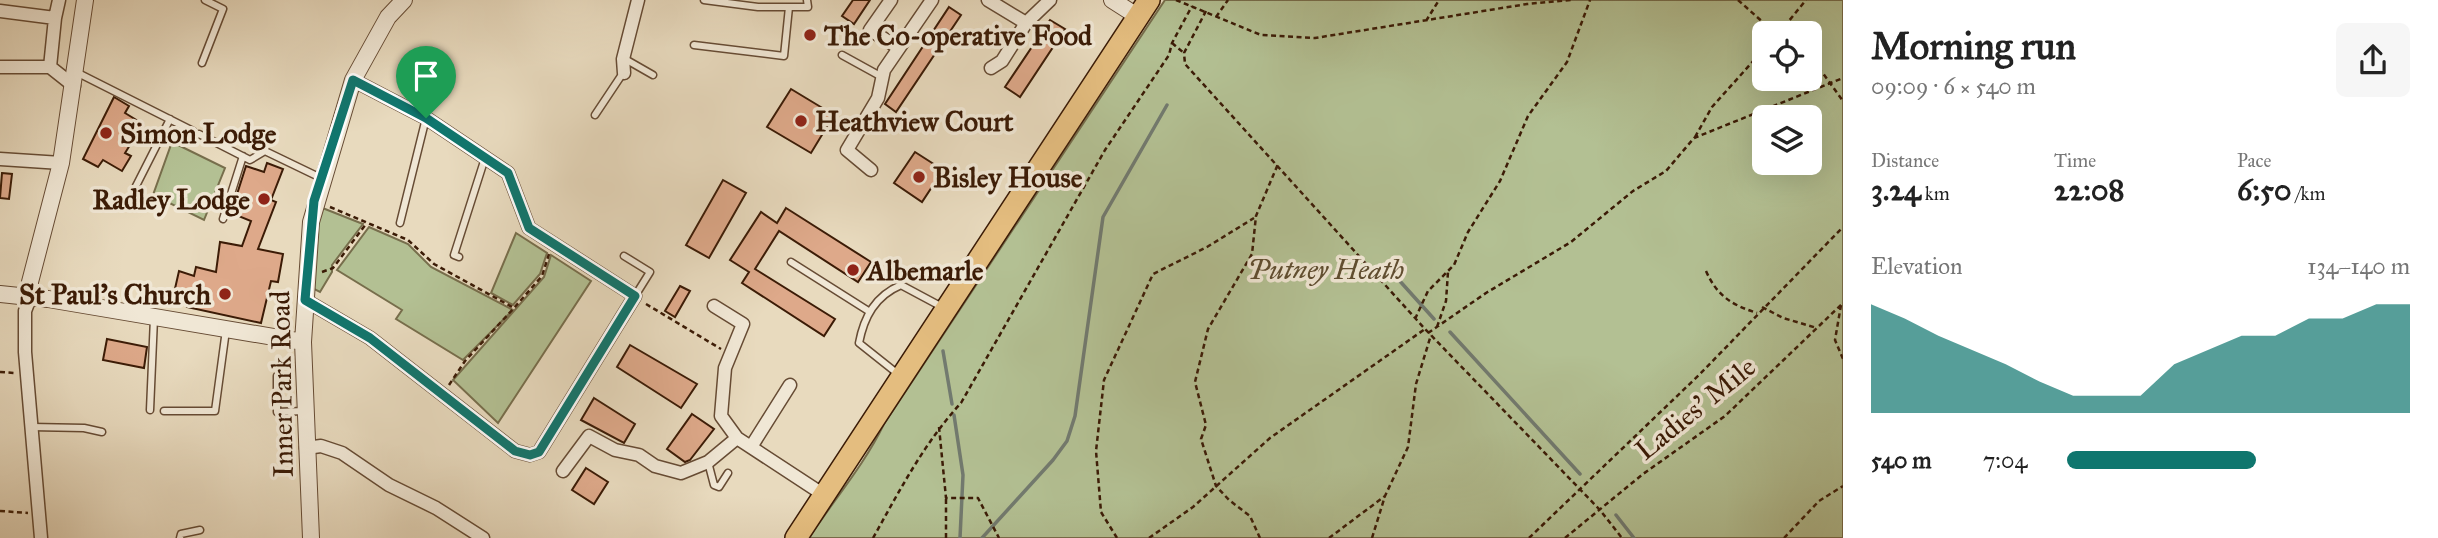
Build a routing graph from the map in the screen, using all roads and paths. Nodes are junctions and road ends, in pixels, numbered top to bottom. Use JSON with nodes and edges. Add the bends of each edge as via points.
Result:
{"nodes":[{"id":1,"x":59,"y":0,"type":"edge"},
{"id":2,"x":85,"y":0,"type":"edge"},
{"id":3,"x":205,"y":0,"type":"edge"},
{"id":4,"x":404,"y":0,"type":"edge"},
{"id":5,"x":638,"y":0,"type":"edge"},
{"id":6,"x":704,"y":0,"type":"edge"},
{"id":7,"x":807,"y":0,"type":"edge"},
{"id":8,"x":891,"y":0,"type":"edge"},
{"id":9,"x":932,"y":0,"type":"edge"},
{"id":10,"x":988,"y":0,"type":"edge"},
{"id":11,"x":1050,"y":0,"type":"edge"},
{"id":12,"x":1112,"y":0,"type":"edge"},
{"id":13,"x":1176,"y":0,"type":"edge"},
{"id":14,"x":1228,"y":0,"type":"edge"},
{"id":15,"x":1439,"y":0,"type":"edge"},
{"id":16,"x":1571,"y":0,"type":"edge"},
{"id":17,"x":1590,"y":0,"type":"edge"},
{"id":18,"x":1738,"y":0,"type":"edge"},
{"id":19,"x":1807,"y":0,"type":"edge"},
{"id":20,"x":1192,"y":6,"type":"junction"},
{"id":21,"x":789,"y":7,"type":"junction"},
{"id":22,"x":1143,"y":8,"type":"edge"},
{"id":23,"x":0,"y":11,"type":"edge"},
{"id":24,"x":1206,"y":11,"type":"junction"},
{"id":25,"x":1216,"y":17,"type":"junction"},
{"id":26,"x":55,"y":18,"type":"junction"},
{"id":27,"x":1763,"y":21,"type":"edge"},
{"id":28,"x":1788,"y":21,"type":"edge"},
{"id":29,"x":1425,"y":22,"type":"junction"},
{"id":30,"x":1026,"y":23,"type":"junction"},
{"id":31,"x":1172,"y":43,"type":"junction"},
{"id":32,"x":694,"y":45,"type":"dead end"},
{"id":33,"x":899,"y":48,"type":"junction"},
{"id":34,"x":1184,"y":52,"type":"junction"},
{"id":35,"x":842,"y":55,"type":"dead end"},
{"id":36,"x":623,"y":59,"type":"junction"},
{"id":37,"x":202,"y":62,"type":"dead end"},
{"id":38,"x":1752,"y":62,"type":"edge"},
{"id":39,"x":0,"y":67,"type":"edge"},
{"id":40,"x":50,"y":67,"type":"junction"},
{"id":41,"x":991,"y":68,"type":"dead end"},
{"id":42,"x":1822,"y":72,"type":"edge"},
{"id":43,"x":624,"y":73,"type":"joint"},
{"id":44,"x":653,"y":75,"type":"dead end"},
{"id":45,"x":882,"y":77,"type":"junction"},
{"id":46,"x":1843,"y":78,"type":"edge"},
{"id":47,"x":74,"y":79,"type":"junction"},
{"id":48,"x":353,"y":80,"type":"junction"},
{"id":49,"x":1830,"y":83,"type":"junction"},
{"id":50,"x":1843,"y":101,"type":"edge"},
{"id":51,"x":595,"y":115,"type":"dead end"},
{"id":52,"x":426,"y":118,"type":"junction"},
{"id":53,"x":170,"y":119,"type":"junction"},
{"id":54,"x":1694,"y":138,"type":"junction"},
{"id":55,"x":243,"y":156,"type":"junction"},
{"id":56,"x":486,"y":157,"type":"junction"},
{"id":57,"x":0,"y":159,"type":"edge"},
{"id":58,"x":61,"y":163,"type":"junction"},
{"id":59,"x":1278,"y":163,"type":"junction"},
{"id":60,"x":872,"y":170,"type":"dead end"},
{"id":61,"x":321,"y":178,"type":"junction"},
{"id":62,"x":136,"y":186,"type":"dead end"},
{"id":63,"x":1256,"y":216,"type":"junction"},
{"id":64,"x":223,"y":219,"type":"dead end"},
{"id":65,"x":400,"y":222,"type":"dead end"},
{"id":66,"x":367,"y":223,"type":"dead end"},
{"id":67,"x":1843,"y":227,"type":"edge"},
{"id":68,"x":624,"y":256,"type":"dead end"},
{"id":69,"x":459,"y":257,"type":"dead end"},
{"id":70,"x":791,"y":262,"type":"dead end"},
{"id":71,"x":1448,"y":271,"type":"junction"},
{"id":72,"x":1706,"y":271,"type":"dead end"},
{"id":73,"x":306,"y":278,"type":"junction"},
{"id":74,"x":0,"y":294,"type":"edge"},
{"id":75,"x":30,"y":298,"type":"junction"},
{"id":76,"x":634,"y":298,"type":"junction"},
{"id":77,"x":305,"y":300,"type":"junction"},
{"id":78,"x":1842,"y":304,"type":"edge"},
{"id":79,"x":714,"y":306,"type":"dead end"},
{"id":80,"x":1762,"y":307,"type":"junction"},
{"id":81,"x":514,"y":308,"type":"dead end"},
{"id":82,"x":947,"y":310,"type":"junction"},
{"id":83,"x":870,"y":312,"type":"junction"},
{"id":84,"x":1757,"y":313,"type":"junction"},
{"id":85,"x":154,"y":318,"type":"junction"},
{"id":86,"x":1415,"y":319,"type":"junction"},
{"id":87,"x":1437,"y":327,"type":"junction"},
{"id":88,"x":1817,"y":328,"type":"junction"},
{"id":89,"x":226,"y":330,"type":"junction"},
{"id":90,"x":1428,"y":332,"type":"junction"},
{"id":91,"x":303,"y":342,"type":"junction"},
{"id":92,"x":730,"y":355,"type":"junction"},
{"id":93,"x":1843,"y":359,"type":"edge"},
{"id":94,"x":277,"y":376,"type":"dead end"},
{"id":95,"x":902,"y":377,"type":"junction"},
{"id":96,"x":790,"y":385,"type":"dead end"},
{"id":97,"x":443,"y":394,"type":"junction"},
{"id":98,"x":150,"y":410,"type":"dead end"},
{"id":99,"x":306,"y":410,"type":"junction"},
{"id":100,"x":164,"y":411,"type":"dead end"},
{"id":101,"x":31,"y":427,"type":"junction"},
{"id":102,"x":939,"y":428,"type":"junction"},
{"id":103,"x":102,"y":432,"type":"dead end"},
{"id":104,"x":737,"y":438,"type":"junction"},
{"id":105,"x":751,"y":447,"type":"junction"},
{"id":106,"x":306,"y":448,"type":"junction"},
{"id":107,"x":708,"y":462,"type":"junction"},
{"id":108,"x":563,"y":471,"type":"dead end"},
{"id":109,"x":728,"y":473,"type":"dead end"},
{"id":110,"x":1216,"y":485,"type":"junction"},
{"id":111,"x":1843,"y":486,"type":"edge"},
{"id":112,"x":1580,"y":491,"type":"junction"},
{"id":113,"x":824,"y":495,"type":"junction"},
{"id":114,"x":1385,"y":496,"type":"junction"},
{"id":115,"x":946,"y":498,"type":"junction"},
{"id":116,"x":1600,"y":510,"type":"junction"},
{"id":117,"x":0,"y":511,"type":"edge"},
{"id":118,"x":38,"y":513,"type":"junction"},
{"id":119,"x":200,"y":530,"type":"dead end"},
{"id":120,"x":1261,"y":537,"type":"edge"},
{"id":121,"x":41,"y":538,"type":"edge"},
{"id":122,"x":180,"y":538,"type":"edge"},
{"id":123,"x":311,"y":538,"type":"edge"},
{"id":124,"x":483,"y":538,"type":"edge"},
{"id":125,"x":796,"y":538,"type":"edge"},
{"id":126,"x":873,"y":538,"type":"edge"},
{"id":127,"x":946,"y":538,"type":"edge"},
{"id":128,"x":999,"y":538,"type":"edge"},
{"id":129,"x":1117,"y":538,"type":"edge"},
{"id":130,"x":1149,"y":538,"type":"edge"},
{"id":131,"x":1329,"y":538,"type":"edge"},
{"id":132,"x":1372,"y":538,"type":"edge"},
{"id":133,"x":1529,"y":538,"type":"edge"},
{"id":134,"x":1565,"y":538,"type":"edge"},
{"id":135,"x":1622,"y":538,"type":"edge"},
{"id":136,"x":1784,"y":538,"type":"edge"}],
"edges":[{"from":1,"to":26,"type":"street"},
{"from":2,"to":47,"type":"street"},
{"from":3,"to":37,"type":"lane","via":[[223,9]]},
{"from":4,"to":48,"type":"street","name":"Inner Park Road","via":[[388,18]]},
{"from":5,"to":36,"type":"street"},
{"from":6,"to":21,"type":"lane"},
{"from":7,"to":21,"type":"lane","via":[[808,7]]},
{"from":8,"to":33,"type":"street","via":[[870,30]]},
{"from":9,"to":33,"type":"street"},
{"from":10,"to":30,"type":"street"},
{"from":11,"to":30,"type":"street"},
{"from":12,"to":22,"type":"street"},
{"from":13,"to":20,"type":"path"},
{"from":14,"to":25,"type":"path"},
{"from":15,"to":29,"type":"path"},
{"from":16,"to":29,"type":"path"},
{"from":17,"to":71,"type":"path","via":[[1567,62],[1528,116],[1500,181]]},
{"from":18,"to":27,"type":"path"},
{"from":19,"to":28,"type":"path"},
{"from":20,"to":24,"type":"path"},
{"from":20,"to":31,"type":"path"},
{"from":21,"to":32,"type":"lane","via":[[784,56]]},
{"from":22,"to":82,"type":"main road"},
{"from":23,"to":26,"type":"street"},
{"from":24,"to":25,"type":"path"},
{"from":24,"to":34,"type":"path"},
{"from":25,"to":29,"type":"path","via":[[1261,36],[1315,38]]},
{"from":26,"to":40,"type":"street"},
{"from":30,"to":41,"type":"street","via":[[1002,61]]},
{"from":31,"to":34,"type":"path"},
{"from":31,"to":102,"type":"path","via":[[1169,55],[1105,150],[961,403]]},
{"from":33,"to":45,"type":"street"},
{"from":34,"to":59,"type":"path","via":[[1185,64]]},
{"from":35,"to":45,"type":"lane"},
{"from":36,"to":43,"type":"street"},
{"from":36,"to":44,"type":"lane"},
{"from":38,"to":54,"type":"path","via":[[1712,107]]},
{"from":39,"to":40,"type":"street"},
{"from":40,"to":47,"type":"street"},
{"from":42,"to":49,"type":"path"},
{"from":43,"to":51,"type":"lane"},
{"from":45,"to":60,"type":"street","via":[[878,98],[847,150]]},
{"from":46,"to":49,"type":"path"},
{"from":47,"to":53,"type":"lane"},
{"from":47,"to":58,"type":"street"},
{"from":48,"to":52,"type":"street"},
{"from":48,"to":61,"type":"street","name":"Inner Park Road"},
{"from":49,"to":50,"type":"path"},
{"from":49,"to":54,"type":"path"},
{"from":52,"to":56,"type":"street"},
{"from":52,"to":65,"type":"lane"},
{"from":53,"to":55,"type":"lane"},
{"from":53,"to":62,"type":"lane"},
{"from":54,"to":87,"type":"path","via":[[1666,171],[1633,191],[1570,242]]},
{"from":55,"to":61,"type":"lane","via":[[250,160],[265,151]]},
{"from":55,"to":64,"type":"lane"},
{"from":56,"to":69,"type":"lane","via":[[454,255]]},
{"from":56,"to":76,"type":"street","via":[[514,180],[529,228]]},
{"from":57,"to":58,"type":"street"},
{"from":58,"to":75,"type":"street","via":[[30,282]]},
{"from":59,"to":63,"type":"path"},
{"from":59,"to":86,"type":"path"},
{"from":61,"to":73,"type":"street","name":"Inner Park Road"},
{"from":63,"to":110,"type":"path","via":[[1252,254],[1208,330],[1198,364],[1197,395],[1206,425],[1201,439]]},
{"from":63,"to":129,"type":"path","via":[[1153,274],[1104,380],[1096,451],[1101,512]]},
{"from":66,"to":73,"type":"path","via":[[333,268]]},
{"from":67,"to":80,"type":"path"},
{"from":68,"to":76,"type":"lane","via":[[650,272]]},
{"from":70,"to":83,"type":"lane"},
{"from":71,"to":86,"type":"path","via":[[1429,291]]},
{"from":71,"to":87,"type":"path","via":[[1446,301]]},
{"from":72,"to":84,"type":"path","via":[[1724,299]]},
{"from":73,"to":77,"type":"street","name":"Inner Park Road"},
{"from":74,"to":75,"type":"street"},
{"from":75,"to":85,"type":"street"},
{"from":75,"to":101,"type":"street","via":[[25,311],[25,352]]},
{"from":76,"to":92,"type":"path"},
{"from":76,"to":97,"type":"street","via":[[539,452],[515,451]]},
{"from":77,"to":91,"type":"street","name":"Inner Park Road"},
{"from":77,"to":97,"type":"street","via":[[370,338]]},
{"from":78,"to":88,"type":"path","name":"Ladies' Mile"},
{"from":78,"to":93,"type":"path","via":[[1835,340]]},
{"from":79,"to":92,"type":"street","via":[[743,324]]},
{"from":80,"to":84,"type":"path"},
{"from":80,"to":88,"type":"path"},
{"from":81,"to":97,"type":"path","via":[[464,361]]},
{"from":82,"to":83,"type":"lane","via":[[901,285],[885,292]]},
{"from":82,"to":95,"type":"main road"},
{"from":83,"to":95,"type":"lane","via":[[859,343]]},
{"from":84,"to":112,"type":"path"},
{"from":85,"to":89,"type":"street"},
{"from":85,"to":98,"type":"lane"},
{"from":86,"to":90,"type":"path"},
{"from":87,"to":90,"type":"path"},
{"from":88,"to":116,"type":"path","name":"Ladies' Mile","via":[[1725,416]]},
{"from":89,"to":91,"type":"street"},
{"from":89,"to":100,"type":"lane","via":[[215,411]]},
{"from":90,"to":110,"type":"path","via":[[1270,438]]},
{"from":90,"to":112,"type":"path"},
{"from":90,"to":114,"type":"path","via":[[1408,447]]},
{"from":91,"to":99,"type":"street","name":"Inner Park Road"},
{"from":92,"to":104,"type":"street","via":[[721,416]]},
{"from":94,"to":99,"type":"lane","via":[[277,412]]},
{"from":95,"to":113,"type":"main road"},
{"from":96,"to":105,"type":"street"},
{"from":99,"to":106,"type":"street","name":"Inner Park Road"},
{"from":101,"to":103,"type":"lane"},
{"from":101,"to":118,"type":"street"},
{"from":102,"to":115,"type":"path"},
{"from":102,"to":126,"type":"path"},
{"from":104,"to":105,"type":"street"},
{"from":104,"to":107,"type":"street"},
{"from":105,"to":113,"type":"street"},
{"from":106,"to":123,"type":"street","name":"Inner Park Road"},
{"from":106,"to":124,"type":"street","via":[[321,446],[342,453]]},
{"from":107,"to":108,"type":"street","via":[[681,473],[589,436]]},
{"from":107,"to":109,"type":"lane","via":[[714,485],[719,487]]},
{"from":110,"to":120,"type":"path","via":[[1250,516]]},
{"from":110,"to":130,"type":"path"},
{"from":111,"to":136,"type":"path","via":[[1812,507]]},
{"from":112,"to":116,"type":"path"},
{"from":112,"to":133,"type":"path"},
{"from":113,"to":125,"type":"main road"},
{"from":114,"to":131,"type":"path"},
{"from":114,"to":132,"type":"path"},
{"from":115,"to":127,"type":"path"},
{"from":115,"to":128,"type":"path","via":[[978,498]]},
{"from":116,"to":134,"type":"path","name":"Ladies' Mile"},
{"from":116,"to":135,"type":"path"},
{"from":117,"to":118,"type":"path"},
{"from":118,"to":121,"type":"street"},
{"from":119,"to":122,"type":"lane"}]}
